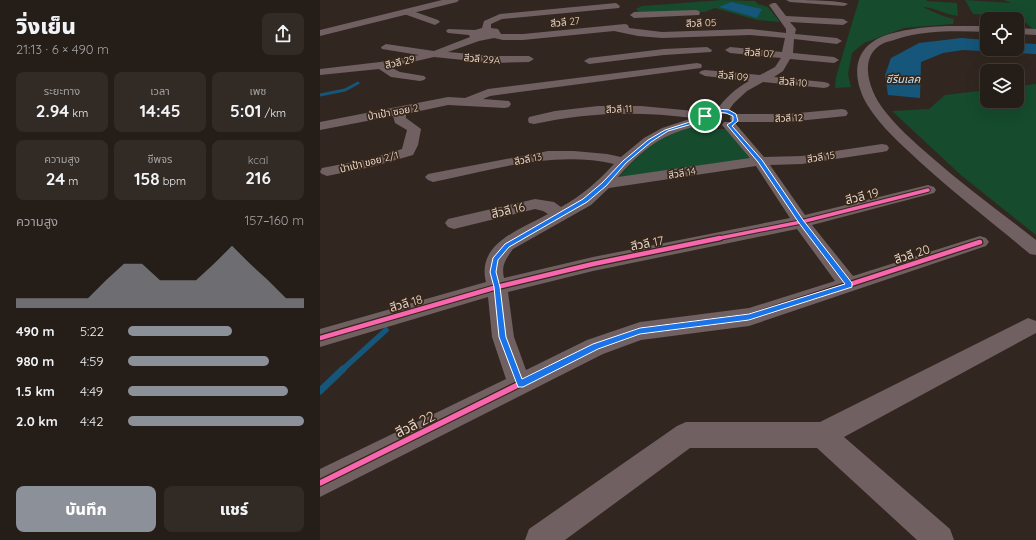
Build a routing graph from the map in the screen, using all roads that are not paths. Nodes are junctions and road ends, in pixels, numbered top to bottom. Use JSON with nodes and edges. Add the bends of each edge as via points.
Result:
{"nodes":[{"id":1,"x":441,"y":0,"type":"edge"},
{"id":2,"x":454,"y":0,"type":"edge"},
{"id":3,"x":786,"y":0,"type":"edge"},
{"id":4,"x":790,"y":0,"type":"edge"},
{"id":5,"x":844,"y":4,"type":"dead end"},
{"id":6,"x":628,"y":8,"type":"junction"},
{"id":7,"x":407,"y":12,"type":"junction"},
{"id":8,"x":696,"y":13,"type":"dead end"},
{"id":9,"x":783,"y":19,"type":"junction"},
{"id":10,"x":435,"y":22,"type":"dead end"},
{"id":11,"x":843,"y":22,"type":"dead end"},
{"id":12,"x":613,"y":28,"type":"joint"},
{"id":13,"x":320,"y":29,"type":"edge"},
{"id":14,"x":638,"y":29,"type":"junction"},
{"id":15,"x":980,"y":29,"type":"edge"},
{"id":16,"x":451,"y":31,"type":"dead end"},
{"id":17,"x":1024,"y":31,"type":"edge"},
{"id":18,"x":1036,"y":32,"type":"edge"},
{"id":19,"x":320,"y":33,"type":"edge"},
{"id":20,"x":490,"y":33,"type":"junction"},
{"id":21,"x":476,"y":35,"type":"junction"},
{"id":22,"x":790,"y":36,"type":"junction"},
{"id":23,"x":838,"y":41,"type":"dead end"},
{"id":24,"x":386,"y":47,"type":"dead end"},
{"id":25,"x":584,"y":50,"type":"dead end"},
{"id":26,"x":707,"y":50,"type":"dead end"},
{"id":27,"x":730,"y":50,"type":"dead end"},
{"id":28,"x":435,"y":53,"type":"junction"},
{"id":29,"x":787,"y":56,"type":"junction"},
{"id":30,"x":529,"y":59,"type":"dead end"},
{"id":31,"x":834,"y":60,"type":"dead end"},
{"id":32,"x":588,"y":61,"type":"junction"},
{"id":33,"x":382,"y":66,"type":"junction"},
{"id":34,"x":320,"y":72,"type":"edge"},
{"id":35,"x":420,"y":78,"type":"dead end"},
{"id":36,"x":596,"y":79,"type":"junction"},
{"id":37,"x":762,"y":79,"type":"junction"},
{"id":38,"x":824,"y":85,"type":"dead end"},
{"id":39,"x":466,"y":102,"type":"junction"},
{"id":40,"x":505,"y":104,"type":"dead end"},
{"id":41,"x":400,"y":110,"type":"junction"},
{"id":42,"x":722,"y":110,"type":"junction"},
{"id":43,"x":842,"y":113,"type":"dead end"},
{"id":44,"x":534,"y":120,"type":"dead end"},
{"id":45,"x":718,"y":122,"type":"junction"},
{"id":46,"x":320,"y":126,"type":"edge"},
{"id":47,"x":882,"y":148,"type":"dead end"},
{"id":48,"x":760,"y":161,"type":"junction"},
{"id":49,"x":624,"y":162,"type":"junction"},
{"id":50,"x":327,"y":171,"type":"dead end"},
{"id":51,"x":433,"y":177,"type":"dead end"},
{"id":52,"x":604,"y":184,"type":"junction"},
{"id":53,"x":928,"y":190,"type":"dead end"},
{"id":54,"x":560,"y":215,"type":"junction"},
{"id":55,"x":801,"y":222,"type":"junction"},
{"id":56,"x":454,"y":223,"type":"dead end"},
{"id":57,"x":980,"y":242,"type":"dead end"},
{"id":58,"x":1036,"y":249,"type":"edge"},
{"id":59,"x":850,"y":285,"type":"junction"},
{"id":60,"x":497,"y":287,"type":"junction"},
{"id":61,"x":1028,"y":326,"type":"dead end"},
{"id":62,"x":320,"y":338,"type":"edge"},
{"id":63,"x":520,"y":384,"type":"junction"},
{"id":64,"x":822,"y":435,"type":"junction"},
{"id":65,"x":320,"y":483,"type":"edge"},
{"id":66,"x":540,"y":540,"type":"edge"},
{"id":67,"x":939,"y":540,"type":"edge"}],
"edges":[{"from":1,"to":13,"type":"street"},
{"from":2,"to":7,"type":"street"},
{"from":3,"to":9,"type":"street","via":[[785,4],[769,5]]},
{"from":4,"to":5,"type":"street"},
{"from":6,"to":8,"type":"street"},
{"from":6,"to":14,"type":"street","via":[[639,22]]},
{"from":6,"to":20,"type":"street","via":[[500,18],[487,23]]},
{"from":7,"to":10,"type":"street"},
{"from":7,"to":19,"type":"street"},
{"from":9,"to":11,"type":"street"},
{"from":9,"to":22,"type":"street","via":[[791,29]]},
{"from":12,"to":14,"type":"street","name":"สีวลี 05"},
{"from":12,"to":20,"type":"street","name":"สีวลี 27","via":[[523,37],[503,37]]},
{"from":14,"to":22,"type":"street","name":"สีวลี 05","via":[[679,35],[750,32]]},
{"from":15,"to":58,"type":"street","via":[[915,31],[877,43],[866,52],[862,66],[863,82],[872,103],[898,134],[942,174]]},
{"from":16,"to":21,"type":"street"},
{"from":17,"to":18,"type":"street"},
{"from":20,"to":21,"type":"street","name":"สีวลี 27","via":[[483,38]]},
{"from":21,"to":28,"type":"street","name":"สีวลี 29","via":[[457,47]]},
{"from":22,"to":23,"type":"street","name":"สีวลี 05"},
{"from":22,"to":29,"type":"street"},
{"from":24,"to":28,"type":"street","name":"สีวลี 29A"},
{"from":25,"to":32,"type":"street"},
{"from":26,"to":32,"type":"street"},
{"from":27,"to":29,"type":"street","name":"สีวลี 07"},
{"from":28,"to":30,"type":"street","name":"สีวลี 29A","via":[[496,60]]},
{"from":28,"to":33,"type":"street","name":"สีวลี 29"},
{"from":29,"to":31,"type":"street","name":"สีวลี 07"},
{"from":29,"to":37,"type":"street","via":[[779,69]]},
{"from":32,"to":36,"type":"street"},
{"from":33,"to":34,"type":"street","name":"สีวลี 29"},
{"from":33,"to":35,"type":"street","via":[[394,75]]},
{"from":36,"to":37,"type":"street","name":"สีวลี 09","via":[[701,70]]},
{"from":36,"to":39,"type":"street","name":"สีวลี 09","via":[[488,93]]},
{"from":37,"to":38,"type":"street","name":"สีวลี 10"},
{"from":37,"to":42,"type":"street","via":[[743,89]]},
{"from":39,"to":40,"type":"street","name":"ป่าเป้า ซอย 2"},
{"from":39,"to":41,"type":"street","name":"ป่าเป้า ซอย 2","via":[[448,101]]},
{"from":41,"to":46,"type":"street","name":"ป่าเป้า ซอย 2"},
{"from":41,"to":50,"type":"street","name":"ป่าเป้า ขอย 2/1","via":[[400,120],[414,129],[408,152],[371,163]]},
{"from":42,"to":45,"type":"street","via":[[711,112]]},
{"from":42,"to":45,"type":"street","via":[[731,113]]},
{"from":43,"to":45,"type":"street","name":"สีวลี 12"},
{"from":44,"to":45,"type":"street","name":"สีวลี 11","via":[[613,108],[643,109]]},
{"from":45,"to":48,"type":"street"},
{"from":45,"to":49,"type":"street","via":[[667,130]]},
{"from":47,"to":48,"type":"street","name":"สีวลี 15","via":[[802,160]]},
{"from":48,"to":52,"type":"street","name":"สีวลี 14"},
{"from":48,"to":55,"type":"street"},
{"from":49,"to":51,"type":"street","name":"สีวลี 13","via":[[607,158],[548,155]]},
{"from":49,"to":52,"type":"street"},
{"from":52,"to":54,"type":"street","via":[[585,201]]},
{"from":53,"to":55,"type":"street","name":"สีวลี 19"},
{"from":54,"to":56,"type":"street","name":"สีวลี 16","via":[[548,206],[535,204]]},
{"from":54,"to":60,"type":"street","via":[[507,245],[495,259],[493,272]]},
{"from":55,"to":59,"type":"street"},
{"from":55,"to":60,"type":"street","name":"สีวลี 17","via":[[593,264]]},
{"from":57,"to":59,"type":"street","name":"สีวลี 20"},
{"from":59,"to":63,"type":"street","name":"สีวลี 20","via":[[749,317],[640,331],[596,346]]},
{"from":60,"to":62,"type":"street","name":"สีวลี 18"},
{"from":60,"to":63,"type":"street","via":[[502,337]]},
{"from":61,"to":64,"type":"street"},
{"from":63,"to":65,"type":"street","name":"สีวลี 22"},
{"from":64,"to":66,"type":"street","via":[[686,436]]},
{"from":64,"to":67,"type":"street"}]}
